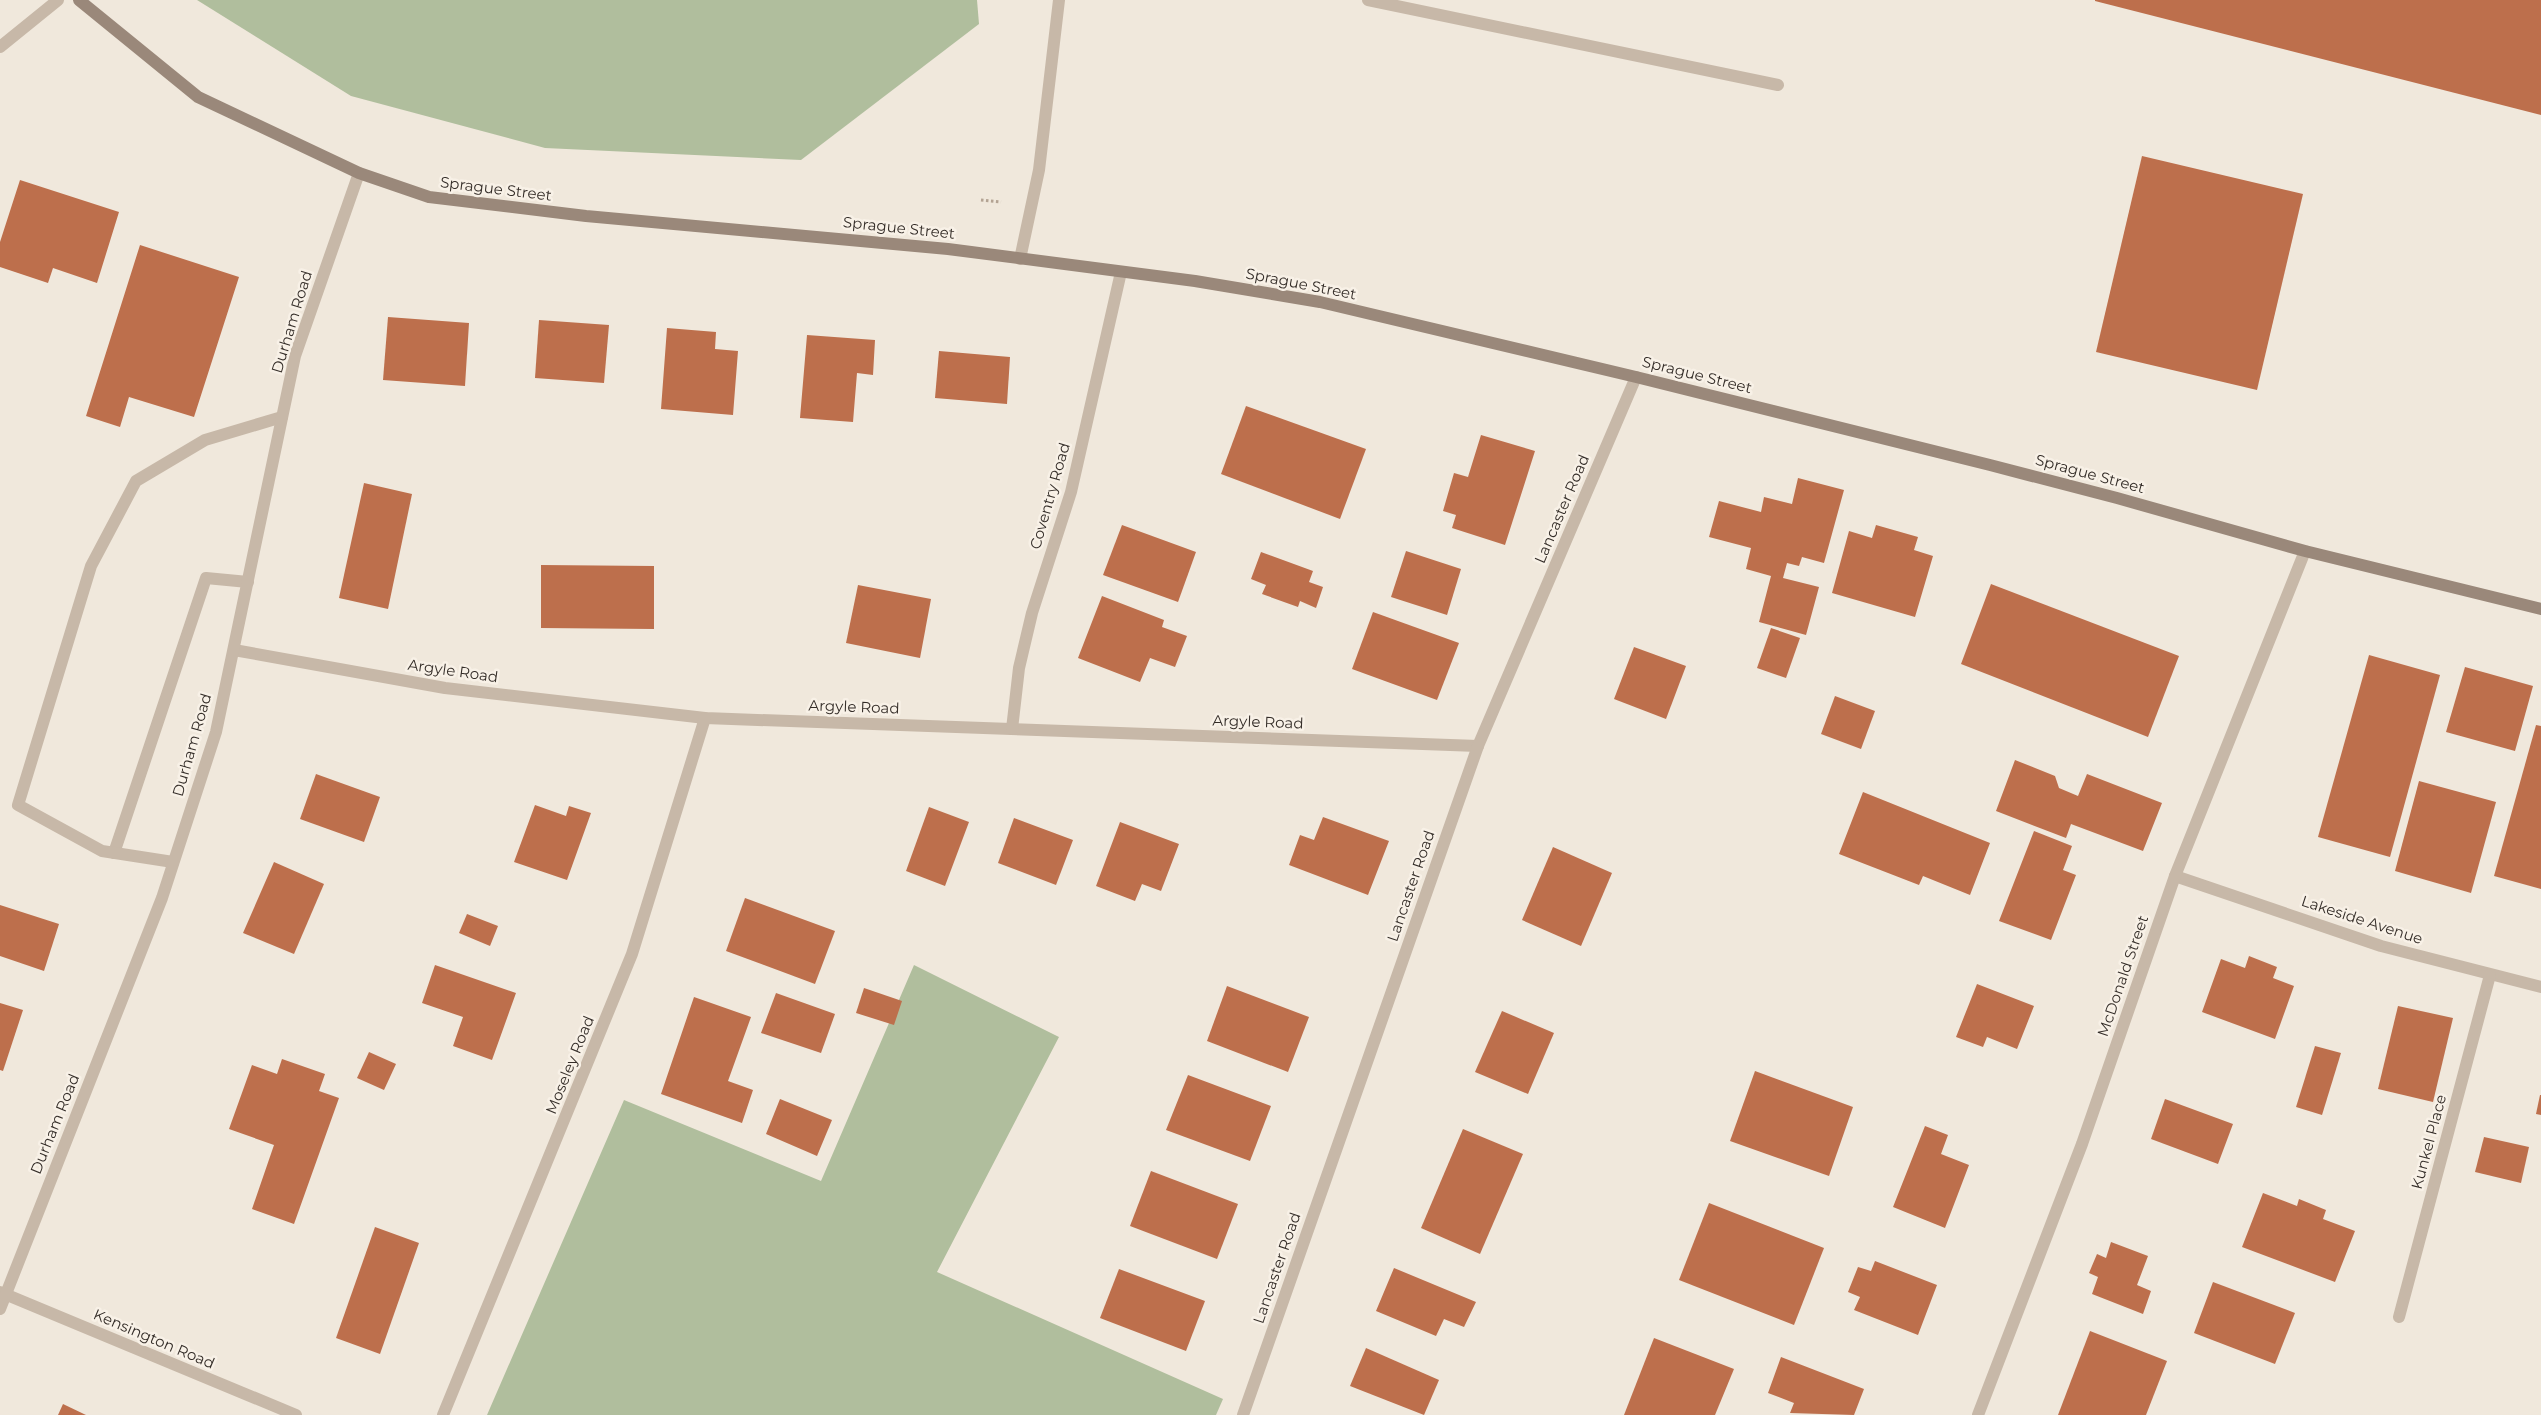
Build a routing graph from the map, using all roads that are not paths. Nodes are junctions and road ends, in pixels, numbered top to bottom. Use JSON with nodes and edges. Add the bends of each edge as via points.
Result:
{"nodes":[{"id":1,"x":58,"y":0,"type":"edge"},
{"id":2,"x":79,"y":0,"type":"edge"},
{"id":3,"x":1060,"y":0,"type":"edge"},
{"id":4,"x":1368,"y":0,"type":"edge"},
{"id":5,"x":0,"y":47,"type":"edge"},
{"id":6,"x":1778,"y":85,"type":"dead end"},
{"id":7,"x":359,"y":174,"type":"junction"},
{"id":8,"x":1020,"y":259,"type":"junction"},
{"id":9,"x":1121,"y":272,"type":"junction"},
{"id":10,"x":1636,"y":377,"type":"junction"},
{"id":11,"x":282,"y":418,"type":"junction"},
{"id":12,"x":2305,"y":551,"type":"junction"},
{"id":13,"x":248,"y":582,"type":"junction"},
{"id":14,"x":2541,"y":609,"type":"edge"},
{"id":15,"x":234,"y":650,"type":"junction"},
{"id":16,"x":705,"y":718,"type":"junction"},
{"id":17,"x":1012,"y":729,"type":"junction"},
{"id":18,"x":1478,"y":746,"type":"junction"},
{"id":19,"x":114,"y":853,"type":"junction"},
{"id":20,"x":174,"y":862,"type":"junction"},
{"id":21,"x":2175,"y":876,"type":"junction"},
{"id":22,"x":2490,"y":974,"type":"junction"},
{"id":23,"x":2541,"y":988,"type":"edge"},
{"id":24,"x":3,"y":1293,"type":"edge"},
{"id":25,"x":0,"y":1309,"type":"edge"},
{"id":26,"x":2399,"y":1318,"type":"dead end"},
{"id":27,"x":296,"y":1415,"type":"edge"},
{"id":28,"x":443,"y":1415,"type":"edge"},
{"id":29,"x":1243,"y":1415,"type":"edge"},
{"id":30,"x":1978,"y":1415,"type":"edge"}],
"edges":[{"from":1,"to":5,"type":"street"},
{"from":2,"to":7,"type":"main road","name":"Sprague Street","via":[[198,97]]},
{"from":3,"to":8,"type":"street","via":[[1039,170]]},
{"from":4,"to":6,"type":"street"},
{"from":7,"to":8,"type":"main road","name":"Sprague Street","via":[[429,197],[586,216],[948,249]]},
{"from":7,"to":11,"type":"street","name":"Durham Road","via":[[295,356]]},
{"from":8,"to":9,"type":"main road","name":"Sprague Street"},
{"from":9,"to":10,"type":"main road","name":"Sprague Street","via":[[1320,302]]},
{"from":9,"to":17,"type":"street","name":"Coventry Road","via":[[1071,492],[1025,640]]},
{"from":10,"to":12,"type":"main road","name":"Sprague Street","via":[[2117,498]]},
{"from":10,"to":18,"type":"street","name":"Lancaster Road"},
{"from":11,"to":13,"type":"street","name":"Durham Road"},
{"from":11,"to":19,"type":"street","via":[[205,440],[136,481],[91,566],[18,804],[102,851]]},
{"from":12,"to":14,"type":"main road","name":"Sprague Street"},
{"from":12,"to":21,"type":"street","name":"McDonald Street"},
{"from":13,"to":15,"type":"street","name":"Durham Road"},
{"from":13,"to":19,"type":"street","via":[[206,578]]},
{"from":15,"to":16,"type":"street","name":"Argyle Road","via":[[445,688]]},
{"from":15,"to":20,"type":"street","name":"Durham Road","via":[[216,732]]},
{"from":16,"to":17,"type":"street","name":"Argyle Road"},
{"from":16,"to":28,"type":"street","name":"Moseley Road","via":[[632,954]]},
{"from":17,"to":18,"type":"street","name":"Argyle Road"},
{"from":18,"to":29,"type":"street","name":"Lancaster Road"},
{"from":19,"to":20,"type":"street"},
{"from":20,"to":24,"type":"street","name":"Durham Road"},
{"from":21,"to":22,"type":"street","name":"Lakeside Avenue","via":[[2382,946]]},
{"from":21,"to":30,"type":"street","name":"McDonald Street","via":[[2082,1144]]},
{"from":22,"to":23,"type":"street","name":"Lakeside Avenue"},
{"from":22,"to":26,"type":"street","name":"Kunkel Place"},
{"from":24,"to":25,"type":"street","name":"Durham Road"},
{"from":24,"to":27,"type":"street","name":"Kensington Road"}]}
